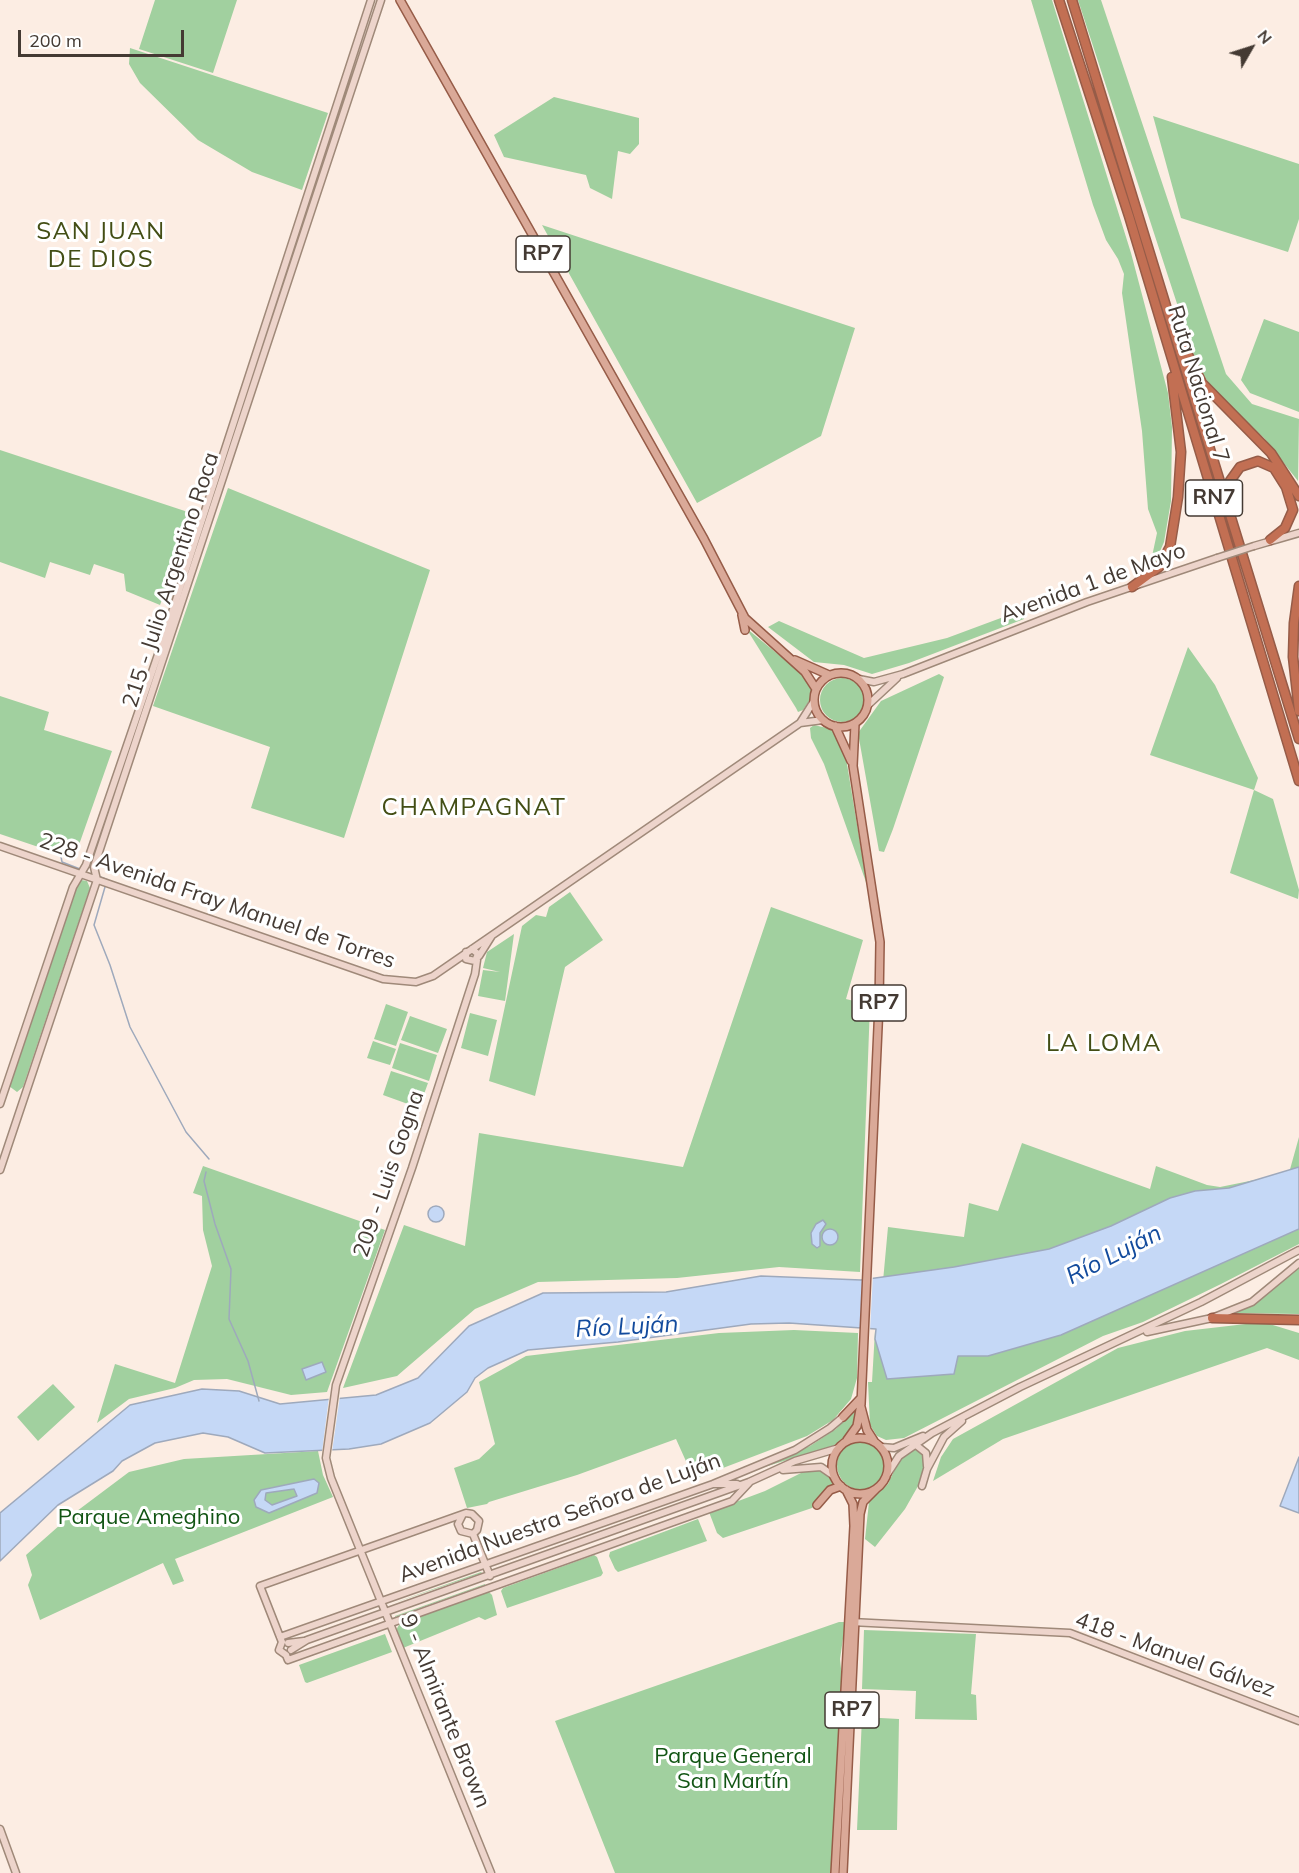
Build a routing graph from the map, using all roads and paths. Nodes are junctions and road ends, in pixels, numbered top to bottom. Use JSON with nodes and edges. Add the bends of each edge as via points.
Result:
{"nodes":[{"id":1,"x":371,"y":0,"type":"edge"},
{"id":2,"x":381,"y":0,"type":"edge"},
{"id":3,"x":400,"y":0,"type":"edge"},
{"id":4,"x":1059,"y":0,"type":"edge"},
{"id":5,"x":1072,"y":0,"type":"edge"},
{"id":6,"x":1168,"y":313,"type":"junction"},
{"id":7,"x":1164,"y":335,"type":"junction"},
{"id":8,"x":1299,"y":496,"type":"edge"},
{"id":9,"x":1233,"y":520,"type":"junction"},
{"id":10,"x":1299,"y":533,"type":"edge"},
{"id":11,"x":1270,"y":540,"type":"junction"},
{"id":12,"x":1299,"y":586,"type":"edge"},
{"id":13,"x":1132,"y":587,"type":"junction"},
{"id":14,"x":741,"y":609,"type":"junction"},
{"id":15,"x":745,"y":630,"type":"dead end"},
{"id":16,"x":790,"y":658,"type":"junction"},
{"id":17,"x":903,"y":674,"type":"junction"},
{"id":18,"x":829,"y":675,"type":"junction"},
{"id":19,"x":859,"y":679,"type":"junction"},
{"id":20,"x":816,"y":689,"type":"junction"},
{"id":21,"x":814,"y":701,"type":"junction"},
{"id":22,"x":868,"y":705,"type":"junction"},
{"id":23,"x":1299,"y":711,"type":"edge"},
{"id":24,"x":823,"y":720,"type":"junction"},
{"id":25,"x":800,"y":723,"type":"junction"},
{"id":26,"x":855,"y":723,"type":"junction"},
{"id":27,"x":835,"y":726,"type":"junction"},
{"id":28,"x":1299,"y":739,"type":"edge"},
{"id":29,"x":853,"y":766,"type":"junction"},
{"id":30,"x":1299,"y":781,"type":"edge"},
{"id":31,"x":0,"y":846,"type":"edge"},
{"id":32,"x":80,"y":873,"type":"junction"},
{"id":33,"x":97,"y":880,"type":"junction"},
{"id":34,"x":494,"y":933,"type":"junction"},
{"id":35,"x":469,"y":950,"type":"junction"},
{"id":36,"x":473,"y":960,"type":"junction"},
{"id":37,"x":453,"y":961,"type":"junction"},
{"id":38,"x":0,"y":1104,"type":"edge"},
{"id":39,"x":0,"y":1170,"type":"edge"},
{"id":40,"x":1299,"y":1250,"type":"edge"},
{"id":41,"x":1299,"y":1263,"type":"edge"},
{"id":42,"x":1212,"y":1318,"type":"junction"},
{"id":43,"x":1299,"y":1320,"type":"edge"},
{"id":44,"x":1123,"y":1339,"type":"junction"},
{"id":45,"x":861,"y":1401,"type":"junction"},
{"id":46,"x":980,"y":1409,"type":"junction"},
{"id":47,"x":843,"y":1417,"type":"joint"},
{"id":48,"x":932,"y":1433,"type":"junction"},
{"id":49,"x":848,"y":1440,"type":"junction"},
{"id":50,"x":874,"y":1441,"type":"junction"},
{"id":51,"x":916,"y":1445,"type":"junction"},
{"id":52,"x":881,"y":1447,"type":"junction"},
{"id":53,"x":839,"y":1448,"type":"junction"},
{"id":54,"x":327,"y":1463,"type":"joint"},
{"id":55,"x":927,"y":1469,"type":"junction"},
{"id":56,"x":777,"y":1471,"type":"junction"},
{"id":57,"x":888,"y":1473,"type":"junction"},
{"id":58,"x":735,"y":1475,"type":"junction"},
{"id":59,"x":834,"y":1476,"type":"junction"},
{"id":60,"x":749,"y":1482,"type":"junction"},
{"id":61,"x":713,"y":1484,"type":"junction"},
{"id":62,"x":726,"y":1485,"type":"junction"},
{"id":63,"x":922,"y":1486,"type":"dead end"},
{"id":64,"x":844,"y":1488,"type":"junction"},
{"id":65,"x":876,"y":1489,"type":"junction"},
{"id":66,"x":715,"y":1494,"type":"junction"},
{"id":67,"x":817,"y":1505,"type":"dead end"},
{"id":68,"x":462,"y":1515,"type":"junction"},
{"id":69,"x":473,"y":1534,"type":"junction"},
{"id":70,"x":361,"y":1551,"type":"junction"},
{"id":71,"x":485,"y":1564,"type":"junction"},
{"id":72,"x":490,"y":1576,"type":"junction"},
{"id":73,"x":380,"y":1600,"type":"junction"},
{"id":74,"x":385,"y":1613,"type":"junction"},
{"id":75,"x":848,"y":1622,"type":"junction"},
{"id":76,"x":389,"y":1623,"type":"junction"},
{"id":77,"x":856,"y":1623,"type":"junction"},
{"id":78,"x":307,"y":1640,"type":"junction"},
{"id":79,"x":284,"y":1641,"type":"junction"},
{"id":80,"x":288,"y":1655,"type":"junction"},
{"id":81,"x":1299,"y":1721,"type":"edge"},
{"id":82,"x":0,"y":1829,"type":"edge"},
{"id":83,"x":16,"y":1873,"type":"edge"},
{"id":84,"x":491,"y":1873,"type":"edge"},
{"id":85,"x":835,"y":1873,"type":"edge"},
{"id":86,"x":843,"y":1873,"type":"edge"}],
"edges":[{"from":1,"to":32,"type":"street","name":"215 - Julio Argentino Roca","via":[[164,637]]},
{"from":2,"to":33,"type":"street","name":"215 - Julio Argentino Roca","via":[[94,867]]},
{"from":3,"to":14,"type":"main road","number":"RP7"},
{"from":4,"to":7,"type":"highway","name":"Ruta Nacional 7","number":"RN7"},
{"from":5,"to":6,"type":"highway","name":"Ruta Nacional 7","number":"RN7"},
{"from":6,"to":8,"type":"highway","via":[[1202,383],[1270,453]]},
{"from":6,"to":9,"type":"highway","name":"Ruta Nacional 7","number":"RN7"},
{"from":7,"to":13,"type":"highway","via":[[1181,436],[1178,497],[1170,547],[1164,560]]},
{"from":7,"to":30,"type":"highway","name":"Ruta Nacional 7","number":"RN7"},
{"from":9,"to":11,"type":"highway","via":[[1229,487],[1232,476],[1247,463],[1265,462],[1280,474],[1293,510],[1285,528]]},
{"from":9,"to":28,"type":"highway","name":"Ruta Nacional 7","number":"RN7"},
{"from":10,"to":11,"type":"street","name":"Avenida 1 de Mayo"},
{"from":11,"to":13,"type":"street","name":"Avenida 1 de Mayo","bridge":true},
{"from":12,"to":23,"type":"highway","via":[[1293,657]]},
{"from":13,"to":17,"type":"street","name":"Avenida 1 de Mayo"},
{"from":14,"to":15,"type":"main road"},
{"from":14,"to":16,"type":"main road","number":"RP7","via":[[751,625]]},
{"from":16,"to":18,"type":"main road","number":"RP7"},
{"from":16,"to":20,"type":"main road","number":"RP7"},
{"from":17,"to":19,"type":"street","name":"Avenida 1 de Mayo","via":[[874,682]]},
{"from":17,"to":22,"type":"street","name":"Avenida 1 de Mayo","via":[[886,685]]},
{"from":18,"to":19,"type":"main road","number":"RP7","via":[[848,673]]},
{"from":18,"to":20,"type":"main road"},
{"from":19,"to":22,"type":"main road","via":[[867,690]]},
{"from":20,"to":21,"type":"main road"},
{"from":21,"to":24,"type":"main road"},
{"from":21,"to":25,"type":"street","name":"228 - Avenida Fray Manuel de Torres"},
{"from":22,"to":26,"type":"main road"},
{"from":24,"to":25,"type":"street","name":"228 - Avenida Fray Manuel de Torres"},
{"from":24,"to":27,"type":"main road"},
{"from":25,"to":34,"type":"street","name":"228 - Avenida Fray Manuel de Torres"},
{"from":26,"to":27,"type":"main road"},
{"from":26,"to":29,"type":"main road","number":"RP7"},
{"from":27,"to":29,"type":"main road","number":"RP7"},
{"from":29,"to":45,"type":"main road","number":"RP7","via":[[880,942]]},
{"from":31,"to":32,"type":"street","name":"228 - Avenida Fray Manuel de Torres"},
{"from":32,"to":33,"type":"street","name":"228 - Avenida Fray Manuel de Torres"},
{"from":32,"to":38,"type":"street","name":"215 - Julio Argentino Roca"},
{"from":33,"to":37,"type":"street","name":"228 - Avenida Fray Manuel de Torres","via":[[391,981],[424,980]]},
{"from":33,"to":39,"type":"street","name":"215 - Julio Argentino Roca"},
{"from":34,"to":35,"type":"street","name":"228 - Avenida Fray Manuel de Torres"},
{"from":34,"to":36,"type":"street","name":"228 - Avenida Fray Manuel de Torres"},
{"from":35,"to":36,"type":"street"},
{"from":35,"to":36,"type":"street"},
{"from":35,"to":37,"type":"street","name":"228 - Avenida Fray Manuel de Torres"},
{"from":36,"to":37,"type":"street"},
{"from":36,"to":54,"type":"street","name":"209 - Luis Gogna","via":[[475,974],[336,1385]]},
{"from":40,"to":44,"type":"street"},
{"from":41,"to":42,"type":"street","via":[[1258,1299]]},
{"from":42,"to":43,"type":"highway"},
{"from":42,"to":44,"type":"street"},
{"from":44,"to":46,"type":"street"},
{"from":45,"to":47,"type":"main road"},
{"from":45,"to":49,"type":"main road","number":"RP7","via":[[857,1426]]},
{"from":45,"to":50,"type":"main road","number":"RP7","via":[[867,1430]]},
{"from":46,"to":48,"type":"street"},
{"from":46,"to":55,"type":"street","via":[[944,1437]]},
{"from":47,"to":58,"type":"street","name":"Avenida Nuestra Señora de Luján","via":[[795,1450]]},
{"from":48,"to":51,"type":"street"},
{"from":48,"to":52,"type":"street","via":[[894,1448]]},
{"from":49,"to":50,"type":"main road"},
{"from":49,"to":53,"type":"main road","number":"RP7"},
{"from":50,"to":52,"type":"main road","number":"RP7"},
{"from":51,"to":55,"type":"street","via":[[926,1453]]},
{"from":51,"to":57,"type":"street","via":[[899,1456]]},
{"from":52,"to":57,"type":"main road","via":[[888,1459]]},
{"from":53,"to":56,"type":"street","name":"Avenida Nuestra Señora de Luján","via":[[795,1461]]},
{"from":53,"to":59,"type":"main road","via":[[832,1463]]},
{"from":54,"to":70,"type":"street","name":"9 - Almirante Brown"},
{"from":55,"to":63,"type":"street"},
{"from":56,"to":59,"type":"street","name":"Avenida Nuestra Señora de Luján","via":[[821,1467]]},
{"from":56,"to":60,"type":"street","name":"Avenida Nuestra Señora de Luján"},
{"from":57,"to":65,"type":"main road","number":"RP7"},
{"from":58,"to":61,"type":"street","name":"Avenida Nuestra Señora de Luján"},
{"from":58,"to":62,"type":"street"},
{"from":59,"to":64,"type":"main road","number":"RP7"},
{"from":60,"to":62,"type":"street"},
{"from":60,"to":66,"type":"street","name":"Avenida Nuestra Señora de Luján"},
{"from":60,"to":76,"type":"street","name":"Avenida Nuestra Señora de Luján","via":[[732,1501]]},
{"from":61,"to":62,"type":"street"},
{"from":61,"to":71,"type":"street","name":"Avenida Nuestra Señora de Luján"},
{"from":62,"to":66,"type":"street"},
{"from":64,"to":65,"type":"main road","via":[[863,1494]]},
{"from":64,"to":67,"type":"main road","via":[[827,1493]]},
{"from":64,"to":75,"type":"main road","number":"RP7","via":[[854,1508]]},
{"from":65,"to":77,"type":"main road","number":"RP7","via":[[863,1502],[860,1514]]},
{"from":66,"to":72,"type":"street","name":"Avenida Nuestra Señora de Luján"},
{"from":68,"to":69,"type":"street","via":[[459,1528],[463,1533]]},
{"from":68,"to":69,"type":"street","via":[[472,1514],[479,1521]]},
{"from":68,"to":70,"type":"street"},
{"from":69,"to":71,"type":"street"},
{"from":70,"to":73,"type":"street","name":"9 - Almirante Brown"},
{"from":70,"to":79,"type":"street","via":[[260,1586]]},
{"from":71,"to":72,"type":"street"},
{"from":71,"to":73,"type":"street","name":"Avenida Nuestra Señora de Luján"},
{"from":72,"to":74,"type":"street","name":"Avenida Nuestra Señora de Luján"},
{"from":73,"to":74,"type":"street","name":"9 - Almirante Brown"},
{"from":73,"to":79,"type":"street","name":"Avenida Nuestra Señora de Luján"},
{"from":74,"to":76,"type":"street","name":"9 - Almirante Brown"},
{"from":74,"to":78,"type":"street","name":"Avenida Nuestra Señora de Luján"},
{"from":75,"to":77,"type":"street","name":"418 - Manuel Gálvez"},
{"from":75,"to":85,"type":"main road","number":"RP7"},
{"from":76,"to":80,"type":"street","name":"Avenida Nuestra Señora de Luján"},
{"from":76,"to":84,"type":"street","name":"9 - Almirante Brown"},
{"from":77,"to":81,"type":"street","name":"418 - Manuel Gálvez","via":[[1070,1633]]},
{"from":77,"to":86,"type":"main road","number":"RP7"},
{"from":78,"to":79,"type":"street","name":"Avenida Nuestra Señora de Luján"},
{"from":78,"to":80,"type":"street","name":"Avenida Nuestra Señora de Luján"},
{"from":79,"to":80,"type":"street"},
{"from":79,"to":80,"type":"street","via":[[279,1650]]},
{"from":82,"to":83,"type":"street"}]}
